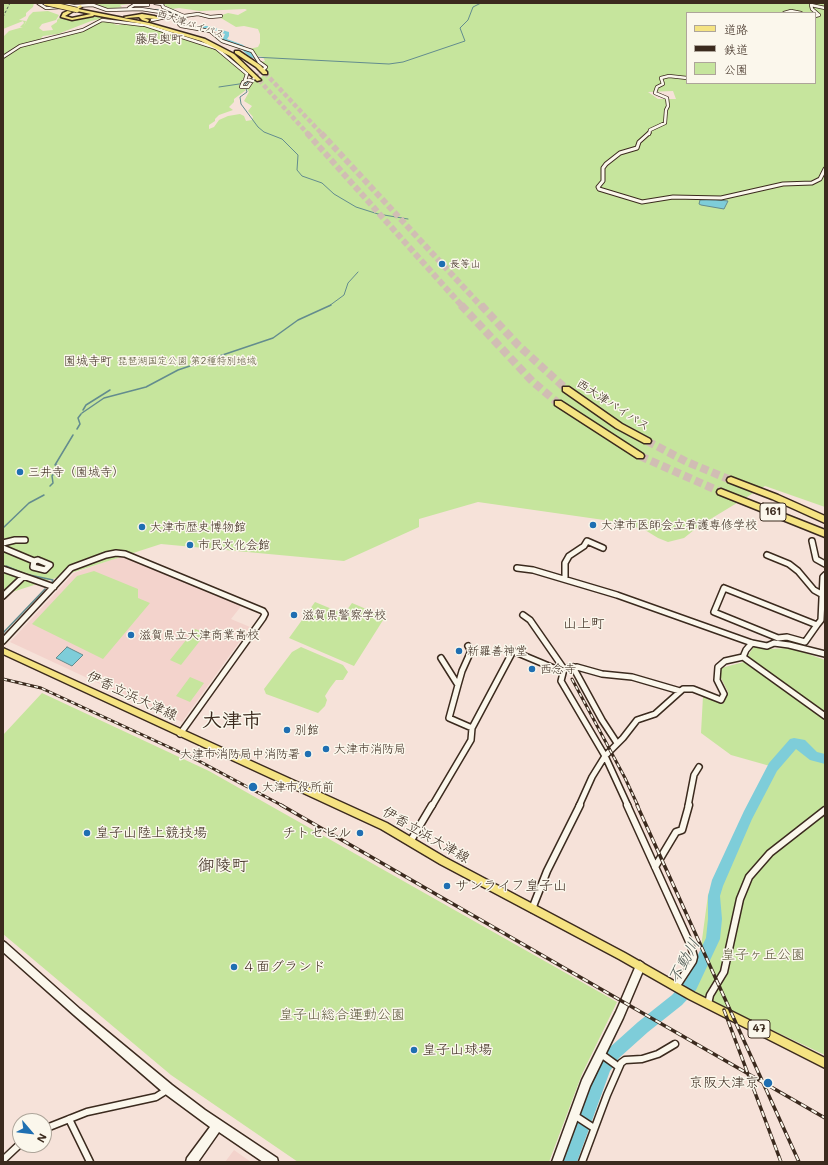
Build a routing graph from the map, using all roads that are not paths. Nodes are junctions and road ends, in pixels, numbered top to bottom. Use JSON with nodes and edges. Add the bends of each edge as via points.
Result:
{"nodes":[{"id":1,"x":38,"y":3,"type":"edge"},
{"id":2,"x":55,"y":3,"type":"edge"},
{"id":3,"x":155,"y":3,"type":"edge"},
{"id":4,"x":148,"y":5,"type":"dead end"},
{"id":5,"x":48,"y":6,"type":"edge"},
{"id":6,"x":78,"y":7,"type":"junction"},
{"id":7,"x":825,"y":8,"type":"edge"},
{"id":8,"x":129,"y":9,"type":"junction"},
{"id":9,"x":816,"y":12,"type":"edge"},
{"id":10,"x":174,"y":15,"type":"junction"},
{"id":11,"x":184,"y":16,"type":"junction"},
{"id":12,"x":221,"y":16,"type":"dead end"},
{"id":13,"x":81,"y":17,"type":"junction"},
{"id":14,"x":116,"y":17,"type":"junction"},
{"id":15,"x":177,"y":17,"type":"junction"},
{"id":16,"x":158,"y":18,"type":"junction"},
{"id":17,"x":152,"y":20,"type":"dead end"},
{"id":18,"x":142,"y":24,"type":"junction"},
{"id":19,"x":176,"y":29,"type":"junction"},
{"id":20,"x":3,"y":57,"type":"edge"},
{"id":21,"x":265,"y":71,"type":"joint"},
{"id":22,"x":686,"y":78,"type":"edge"},
{"id":23,"x":245,"y":80,"type":"junction"},
{"id":24,"x":255,"y":80,"type":"junction"},
{"id":25,"x":825,"y":169,"type":"edge"},
{"id":26,"x":566,"y":389,"type":"tunnel mouth"},
{"id":27,"x":558,"y":404,"type":"tunnel mouth"},
{"id":28,"x":647,"y":441,"type":"tunnel mouth"},
{"id":29,"x":640,"y":456,"type":"tunnel mouth"},
{"id":30,"x":731,"y":480,"type":"tunnel mouth"},
{"id":31,"x":721,"y":492,"type":"tunnel mouth"},
{"id":32,"x":825,"y":520,"type":"edge"},
{"id":33,"x":825,"y":534,"type":"edge"},
{"id":34,"x":25,"y":540,"type":"dead end"},
{"id":35,"x":812,"y":541,"type":"dead end"},
{"id":36,"x":3,"y":543,"type":"edge"},
{"id":37,"x":3,"y":548,"type":"edge"},
{"id":38,"x":603,"y":548,"type":"dead end"},
{"id":39,"x":767,"y":555,"type":"dead end"},
{"id":40,"x":34,"y":561,"type":"dead end"},
{"id":41,"x":825,"y":564,"type":"edge"},
{"id":42,"x":517,"y":568,"type":"dead end"},
{"id":43,"x":3,"y":569,"type":"edge"},
{"id":44,"x":825,"y":575,"type":"edge"},
{"id":45,"x":23,"y":577,"type":"junction"},
{"id":46,"x":565,"y":579,"type":"junction"},
{"id":47,"x":54,"y":587,"type":"junction"},
{"id":48,"x":3,"y":596,"type":"edge"},
{"id":49,"x":823,"y":596,"type":"junction"},
{"id":50,"x":523,"y":615,"type":"dead end"},
{"id":51,"x":818,"y":625,"type":"junction"},
{"id":52,"x":774,"y":636,"type":"junction"},
{"id":53,"x":3,"y":641,"type":"edge"},
{"id":54,"x":752,"y":643,"type":"junction"},
{"id":55,"x":774,"y":644,"type":"junction"},
{"id":56,"x":468,"y":646,"type":"dead end"},
{"id":57,"x":3,"y":651,"type":"edge"},
{"id":58,"x":825,"y":654,"type":"edge"},
{"id":59,"x":743,"y":657,"type":"junction"},
{"id":60,"x":441,"y":658,"type":"dead end"},
{"id":61,"x":574,"y":667,"type":"junction"},
{"id":62,"x":564,"y":669,"type":"junction"},
{"id":63,"x":458,"y":684,"type":"junction"},
{"id":64,"x":680,"y":691,"type":"junction"},
{"id":65,"x":825,"y":716,"type":"edge"},
{"id":66,"x":472,"y":728,"type":"junction"},
{"id":67,"x":180,"y":734,"type":"junction"},
{"id":68,"x":617,"y":743,"type":"junction"},
{"id":69,"x":605,"y":756,"type":"junction"},
{"id":70,"x":699,"y":767,"type":"dead end"},
{"id":71,"x":825,"y":810,"type":"edge"},
{"id":72,"x":410,"y":842,"type":"junction"},
{"id":73,"x":655,"y":866,"type":"junction"},
{"id":74,"x":532,"y":909,"type":"junction"},
{"id":75,"x":3,"y":946,"type":"edge"},
{"id":76,"x":640,"y":966,"type":"junction"},
{"id":77,"x":677,"y":988,"type":"junction"},
{"id":78,"x":708,"y":1004,"type":"junction"},
{"id":79,"x":675,"y":1044,"type":"dead end"},
{"id":80,"x":601,"y":1054,"type":"junction"},
{"id":81,"x":825,"y":1063,"type":"edge"},
{"id":82,"x":619,"y":1067,"type":"junction"},
{"id":83,"x":168,"y":1089,"type":"junction"},
{"id":84,"x":575,"y":1115,"type":"junction"},
{"id":85,"x":69,"y":1119,"type":"junction"},
{"id":86,"x":52,"y":1125,"type":"edge"},
{"id":87,"x":218,"y":1125,"type":"junction"},
{"id":88,"x":593,"y":1127,"type":"junction"},
{"id":89,"x":12,"y":1152,"type":"edge"},
{"id":90,"x":3,"y":1160,"type":"edge"},
{"id":91,"x":90,"y":1162,"type":"edge"},
{"id":92,"x":191,"y":1162,"type":"edge"},
{"id":93,"x":273,"y":1162,"type":"edge"},
{"id":94,"x":557,"y":1162,"type":"edge"},
{"id":95,"x":582,"y":1162,"type":"edge"}],
"edges":[{"from":1,"to":5,"type":"street"},
{"from":2,"to":6,"type":"highway","name":"西大津バイパス","bridge":true},
{"from":3,"to":11,"type":"street"},
{"from":4,"to":8,"type":"street","via":[[134,5]]},
{"from":5,"to":6,"type":"highway","name":"西大津バイパス","bridge":true},
{"from":6,"to":8,"type":"street"},
{"from":6,"to":13,"type":"highway","via":[[86,14]]},
{"from":6,"to":13,"type":"highway","via":[[63,17]]},
{"from":6,"to":14,"type":"highway","name":"西大津バイパス"},
{"from":7,"to":9,"type":"street","via":[[811,5]]},
{"from":8,"to":10,"type":"street","via":[[148,9]]},
{"from":10,"to":15,"type":"street"},
{"from":10,"to":16,"type":"street"},
{"from":11,"to":12,"type":"street"},
{"from":11,"to":15,"type":"street"},
{"from":13,"to":14,"type":"highway"},
{"from":14,"to":16,"type":"highway","via":[[145,15]]},
{"from":14,"to":18,"type":"highway","name":"西大津バイパス"},
{"from":14,"to":19,"type":"highway","name":"西大津バイパス"},
{"from":15,"to":21,"type":"street","via":[[181,26],[210,31],[222,41],[252,52],[266,67]]},
{"from":16,"to":17,"type":"street"},
{"from":16,"to":19,"type":"highway","via":[[141,18]]},
{"from":18,"to":20,"type":"street","via":[[102,20],[83,30],[24,44]]},
{"from":18,"to":23,"type":"street","via":[[140,23],[216,48],[247,74]]},
{"from":18,"to":24,"type":"highway","name":"西大津バイパス","via":[[211,43],[238,59]]},
{"from":19,"to":21,"type":"highway","name":"西大津バイパス","via":[[238,53]]},
{"from":22,"to":25,"type":"street","via":[[661,78],[663,84],[657,87],[655,93],[667,98],[665,123],[650,130],[649,135],[639,142],[636,148],[620,153],[606,164],[599,189],[642,202],[673,197],[721,198],[783,184],[812,183],[820,179]]},
{"from":23,"to":24,"type":"street","bridge":true},
{"from":23,"to":24,"type":"street","via":[[240,87],[248,87]]},
{"from":26,"to":28,"type":"highway","name":"西大津バイパス","via":[[619,426]]},
{"from":27,"to":29,"type":"highway"},
{"from":30,"to":32,"type":"highway","number":"161"},
{"from":31,"to":33,"type":"highway","number":"161"},
{"from":34,"to":36,"type":"street"},
{"from":35,"to":41,"type":"street","via":[[816,559]]},
{"from":37,"to":40,"type":"street"},
{"from":38,"to":46,"type":"street","via":[[587,542],[565,563]]},
{"from":39,"to":49,"type":"street","via":[[789,564]]},
{"from":42,"to":46,"type":"street"},
{"from":43,"to":45,"type":"street"},
{"from":44,"to":49,"type":"street"},
{"from":45,"to":47,"type":"street"},
{"from":45,"to":48,"type":"street"},
{"from":46,"to":54,"type":"street","via":[[712,627]]},
{"from":47,"to":53,"type":"street"},
{"from":47,"to":67,"type":"street","via":[[75,566],[106,555],[124,554],[259,609],[265,614]]},
{"from":49,"to":51,"type":"street","via":[[821,620]]},
{"from":50,"to":62,"type":"street","via":[[530,620]]},
{"from":51,"to":52,"type":"street","via":[[805,642]]},
{"from":51,"to":52,"type":"street","via":[[724,588],[714,612]]},
{"from":52,"to":55,"type":"street"},
{"from":54,"to":55,"type":"street","via":[[766,646]]},
{"from":54,"to":59,"type":"street"},
{"from":55,"to":58,"type":"street"},
{"from":56,"to":63,"type":"street","via":[[471,651]]},
{"from":57,"to":67,"type":"main road","name":"伊香立浜大津線","number":"47"},
{"from":59,"to":64,"type":"street","via":[[725,661],[718,667],[717,680],[724,690],[721,700],[693,689]]},
{"from":59,"to":65,"type":"street"},
{"from":60,"to":63,"type":"street"},
{"from":61,"to":62,"type":"street"},
{"from":61,"to":64,"type":"street","via":[[602,674],[632,677]]},
{"from":61,"to":68,"type":"street"},
{"from":62,"to":66,"type":"street","via":[[556,669],[516,652],[511,653]]},
{"from":62,"to":69,"type":"street","via":[[561,681]]},
{"from":63,"to":66,"type":"street","via":[[449,718]]},
{"from":64,"to":68,"type":"street","via":[[655,714],[637,720]]},
{"from":66,"to":72,"type":"street","via":[[471,740]]},
{"from":67,"to":72,"type":"main road","name":"伊香立浜大津線","number":"47","via":[[365,816]]},
{"from":68,"to":69,"type":"street"},
{"from":69,"to":73,"type":"street"},
{"from":69,"to":74,"type":"street","via":[[592,777],[547,871]]},
{"from":70,"to":73,"type":"street","via":[[694,775],[682,830],[676,832]]},
{"from":71,"to":78,"type":"street","via":[[770,853],[749,877],[740,898],[724,972],[710,995]]},
{"from":72,"to":74,"type":"main road","name":"伊香立浜大津線","number":"47"},
{"from":73,"to":77,"type":"street","via":[[694,957]]},
{"from":74,"to":76,"type":"main road","name":"伊香立浜大津線","number":"47"},
{"from":75,"to":83,"type":"street"},
{"from":76,"to":77,"type":"main road","name":"伊香立浜大津線","number":"47"},
{"from":76,"to":80,"type":"street"},
{"from":77,"to":78,"type":"main road","name":"伊香立浜大津線","number":"47"},
{"from":78,"to":81,"type":"main road","name":"伊香立浜大津線","number":"47"},
{"from":79,"to":82,"type":"street","via":[[658,1054],[642,1059],[625,1060]]},
{"from":80,"to":82,"type":"street"},
{"from":80,"to":84,"type":"street","via":[[586,1084]]},
{"from":82,"to":88,"type":"street"},
{"from":83,"to":85,"type":"street","via":[[156,1097],[87,1112]]},
{"from":83,"to":87,"type":"street"},
{"from":84,"to":88,"type":"street"},
{"from":84,"to":94,"type":"street"},
{"from":85,"to":86,"type":"street"},
{"from":85,"to":91,"type":"street"},
{"from":87,"to":92,"type":"street"},
{"from":87,"to":93,"type":"street"},
{"from":88,"to":95,"type":"street"},
{"from":89,"to":90,"type":"street"}]}
